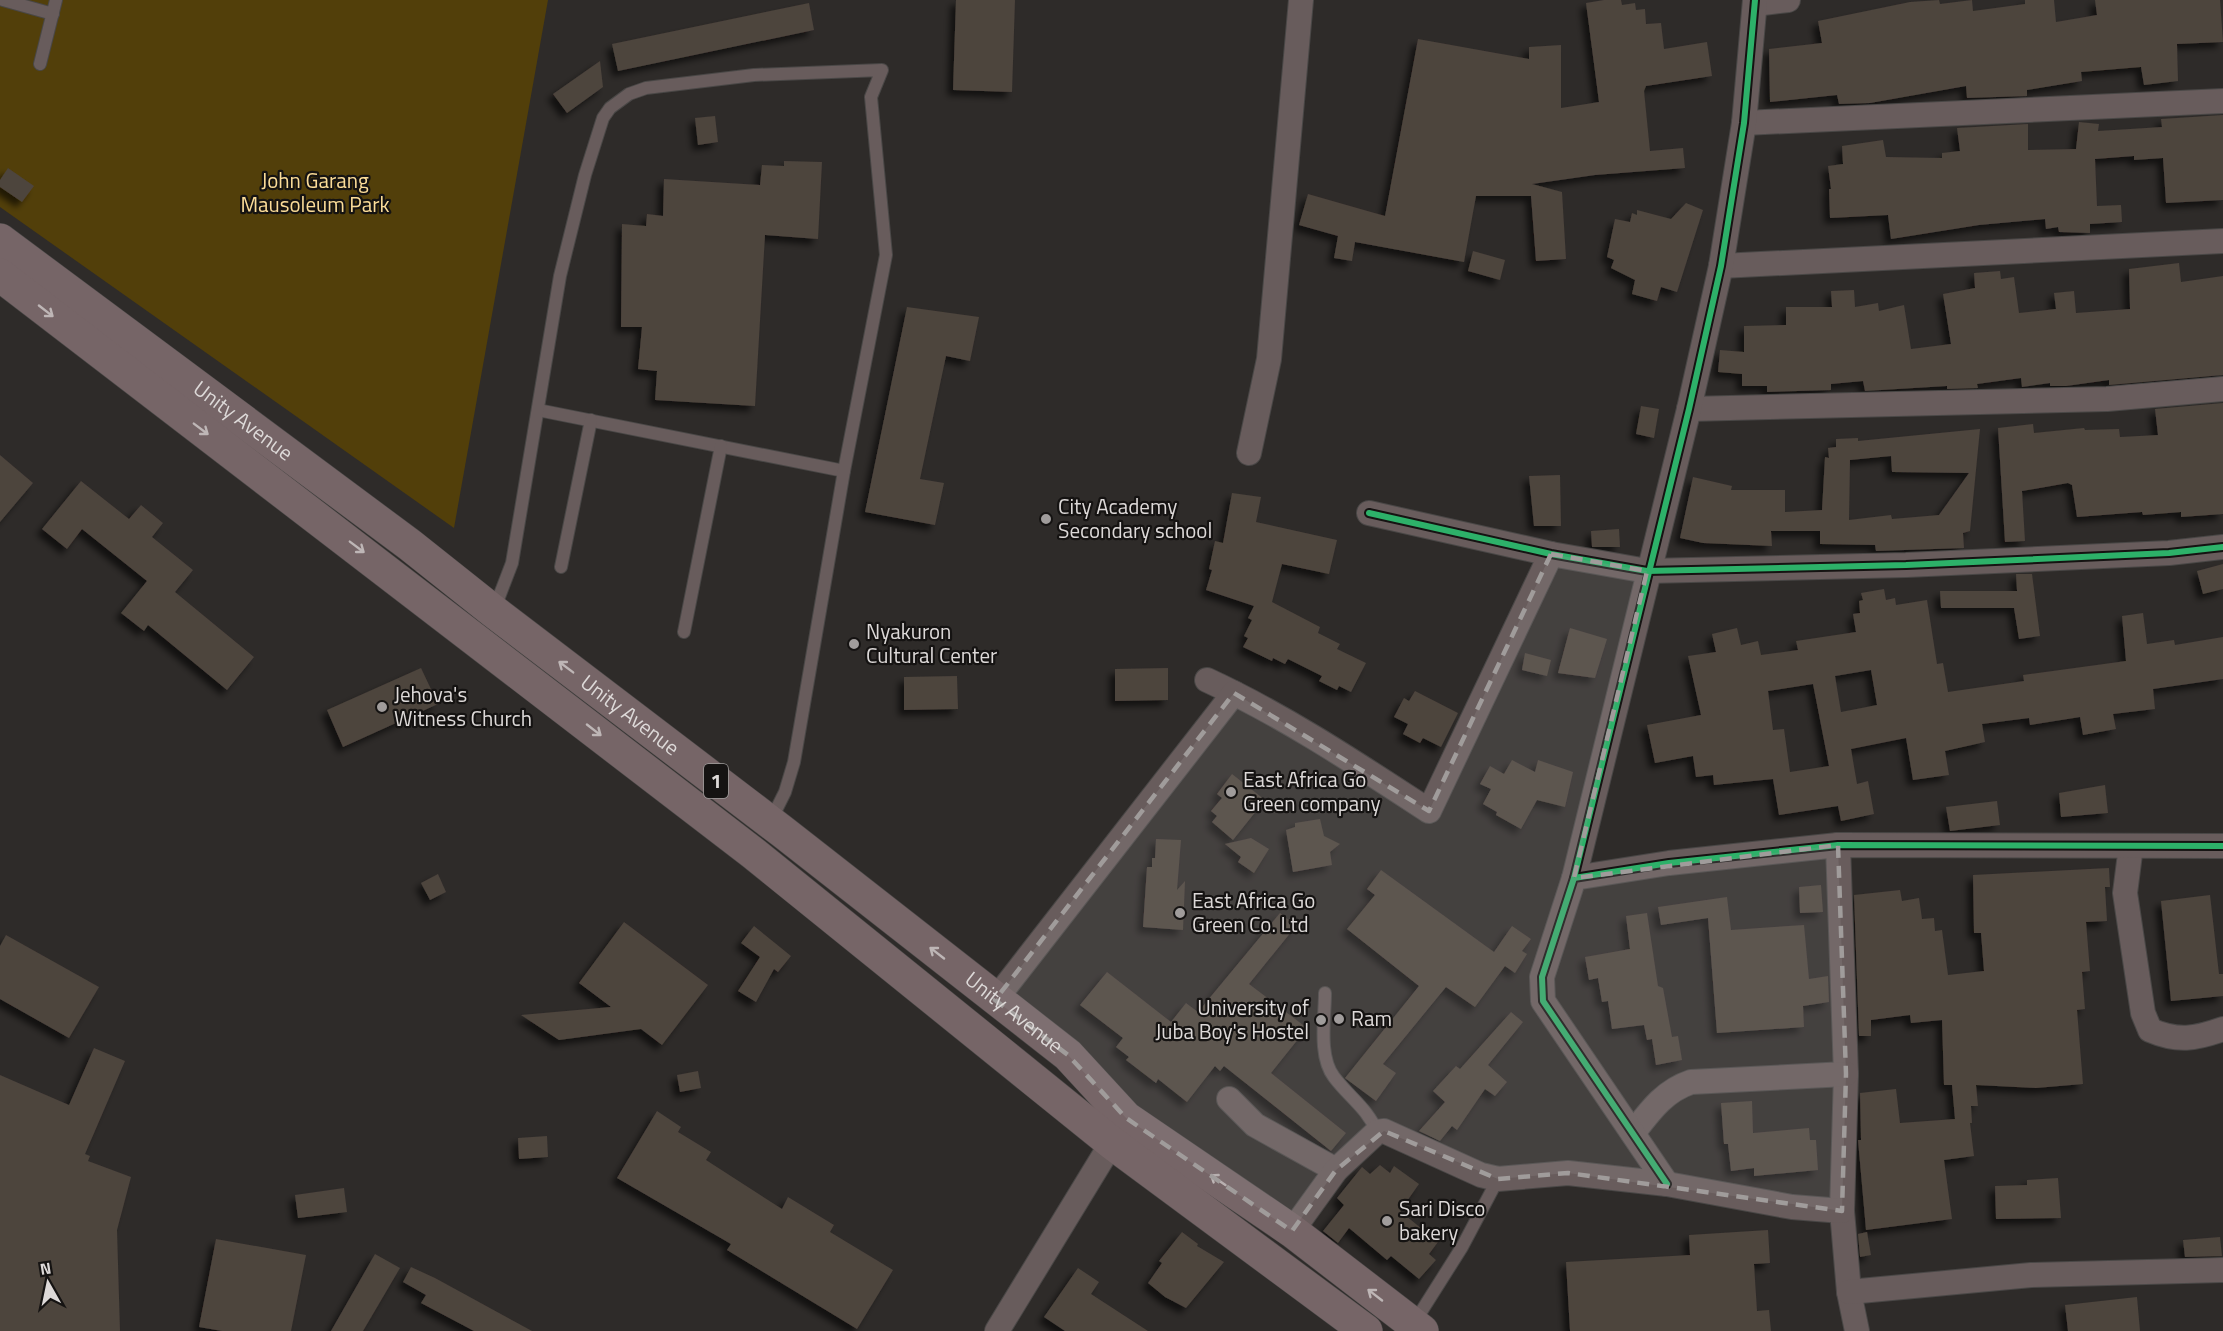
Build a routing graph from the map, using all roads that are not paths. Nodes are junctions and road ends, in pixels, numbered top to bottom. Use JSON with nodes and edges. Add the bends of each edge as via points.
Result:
{"nodes":[{"id":1,"x":3,"y":0,"type":"edge"},
{"id":2,"x":56,"y":0,"type":"edge"},
{"id":3,"x":1301,"y":0,"type":"edge"},
{"id":4,"x":1788,"y":0,"type":"edge"},
{"id":5,"x":1755,"y":2,"type":"edge"},
{"id":6,"x":53,"y":14,"type":"junction"},
{"id":7,"x":40,"y":64,"type":"dead end"},
{"id":8,"x":2223,"y":101,"type":"edge"},
{"id":9,"x":1744,"y":123,"type":"junction"},
{"id":10,"x":0,"y":240,"type":"edge"},
{"id":11,"x":2223,"y":241,"type":"edge"},
{"id":12,"x":1721,"y":266,"type":"junction"},
{"id":13,"x":0,"y":275,"type":"edge"},
{"id":14,"x":2223,"y":388,"type":"edge"},
{"id":15,"x":1689,"y":409,"type":"junction"},
{"id":16,"x":538,"y":410,"type":"junction"},
{"id":17,"x":591,"y":420,"type":"junction"},
{"id":18,"x":720,"y":447,"type":"junction"},
{"id":19,"x":1249,"y":453,"type":"dead end"},
{"id":20,"x":844,"y":471,"type":"junction"},
{"id":21,"x":1369,"y":513,"type":"dead end"},
{"id":22,"x":2223,"y":547,"type":"edge"},
{"id":23,"x":1551,"y":554,"type":"junction"},
{"id":24,"x":561,"y":567,"type":"dead end"},
{"id":25,"x":1647,"y":572,"type":"junction"},
{"id":26,"x":493,"y":611,"type":"junction"},
{"id":27,"x":684,"y":632,"type":"dead end"},
{"id":28,"x":1206,"y":680,"type":"dead end"},
{"id":29,"x":1234,"y":693,"type":"junction"},
{"id":30,"x":761,"y":837,"type":"junction"},
{"id":31,"x":1838,"y":845,"type":"junction"},
{"id":32,"x":2131,"y":846,"type":"junction"},
{"id":33,"x":2223,"y":846,"type":"edge"},
{"id":34,"x":1574,"y":878,"type":"junction"},
{"id":35,"x":1324,"y":993,"type":"dead end"},
{"id":36,"x":995,"y":1000,"type":"junction"},
{"id":37,"x":2223,"y":1029,"type":"edge"},
{"id":38,"x":1846,"y":1074,"type":"junction"},
{"id":39,"x":1229,"y":1099,"type":"dead end"},
{"id":40,"x":1119,"y":1131,"type":"junction"},
{"id":41,"x":1377,"y":1132,"type":"junction"},
{"id":42,"x":1633,"y":1133,"type":"junction"},
{"id":43,"x":1336,"y":1170,"type":"junction"},
{"id":44,"x":1498,"y":1179,"type":"junction"},
{"id":45,"x":1667,"y":1184,"type":"junction"},
{"id":46,"x":1842,"y":1211,"type":"junction"},
{"id":47,"x":1292,"y":1231,"type":"junction"},
{"id":48,"x":2223,"y":1270,"type":"edge"},
{"id":49,"x":1849,"y":1292,"type":"junction"},
{"id":50,"x":1417,"y":1328,"type":"edge"},
{"id":51,"x":997,"y":1331,"type":"edge"},
{"id":52,"x":1366,"y":1331,"type":"edge"},
{"id":53,"x":1857,"y":1331,"type":"edge"}],
"edges":[{"from":1,"to":6,"type":"lane"},
{"from":2,"to":6,"type":"lane"},
{"from":3,"to":19,"type":"street","via":[[1269,358]]},
{"from":4,"to":5,"type":"street"},
{"from":5,"to":9,"type":"street"},
{"from":6,"to":7,"type":"lane"},
{"from":8,"to":9,"type":"street"},
{"from":9,"to":12,"type":"street"},
{"from":10,"to":26,"type":"main road","name":"Unity Avenue","number":"1","via":[[410,544]]},
{"from":11,"to":12,"type":"street"},
{"from":12,"to":15,"type":"street"},
{"from":13,"to":30,"type":"main road","name":"Unity Avenue","number":"1","one_way":true},
{"from":14,"to":15,"type":"street","via":[[2107,399]]},
{"from":15,"to":25,"type":"street"},
{"from":16,"to":17,"type":"lane"},
{"from":16,"to":20,"type":"lane","via":[[560,276],[585,175],[603,118],[610,108],[629,94],[646,88],[754,75],[882,70],[871,98],[886,255]]},
{"from":16,"to":26,"type":"lane","via":[[512,563]]},
{"from":17,"to":18,"type":"lane"},
{"from":17,"to":24,"type":"lane"},
{"from":18,"to":20,"type":"lane"},
{"from":18,"to":27,"type":"lane"},
{"from":20,"to":30,"type":"lane","via":[[794,762],[785,792]]},
{"from":21,"to":23,"type":"street"},
{"from":22,"to":25,"type":"street","via":[[1906,565]]},
{"from":23,"to":25,"type":"street"},
{"from":23,"to":29,"type":"street","via":[[1429,811],[1342,754]]},
{"from":25,"to":34,"type":"street"},
{"from":30,"to":26,"type":"main road","name":"Unity Avenue","number":"1","one_way":true},
{"from":28,"to":29,"type":"street"},
{"from":29,"to":36,"type":"street"},
{"from":36,"to":30,"type":"main road","name":"Unity Avenue","number":"1","one_way":true},
{"from":30,"to":40,"type":"main road","name":"Unity Avenue","number":"1"},
{"from":31,"to":32,"type":"street"},
{"from":31,"to":34,"type":"street","via":[[1669,863]]},
{"from":31,"to":38,"type":"street"},
{"from":32,"to":33,"type":"street"},
{"from":32,"to":37,"type":"street","via":[[2126,904],[2143,1013],[2150,1030],[2170,1038],[2188,1038]]},
{"from":34,"to":42,"type":"street","via":[[1542,977],[1543,1001]]},
{"from":35,"to":41,"type":"lane","via":[[1327,1062],[1333,1076],[1371,1116]]},
{"from":36,"to":40,"type":"main road","name":"Unity Avenue","number":"1","via":[[1068,1055]]},
{"from":38,"to":42,"type":"street","via":[[1691,1082],[1674,1087],[1661,1098]]},
{"from":38,"to":46,"type":"street"},
{"from":39,"to":43,"type":"street","via":[[1255,1125]]},
{"from":47,"to":40,"type":"main road","name":"Unity Avenue","number":"1","one_way":true},
{"from":40,"to":51,"type":"street"},
{"from":40,"to":52,"type":"main road","name":"Unity Avenue","number":"1"},
{"from":41,"to":43,"type":"street"},
{"from":41,"to":44,"type":"street","via":[[1391,1132],[1481,1175]]},
{"from":42,"to":45,"type":"street"},
{"from":43,"to":47,"type":"street"},
{"from":44,"to":45,"type":"street","via":[[1568,1173]]},
{"from":44,"to":50,"type":"lane"},
{"from":45,"to":46,"type":"street","via":[[1792,1207]]},
{"from":46,"to":49,"type":"street"},
{"from":50,"to":47,"type":"main road","name":"Unity Avenue","number":"1","one_way":true},
{"from":48,"to":49,"type":"street","via":[[2031,1275]]},
{"from":49,"to":53,"type":"street"}]}
